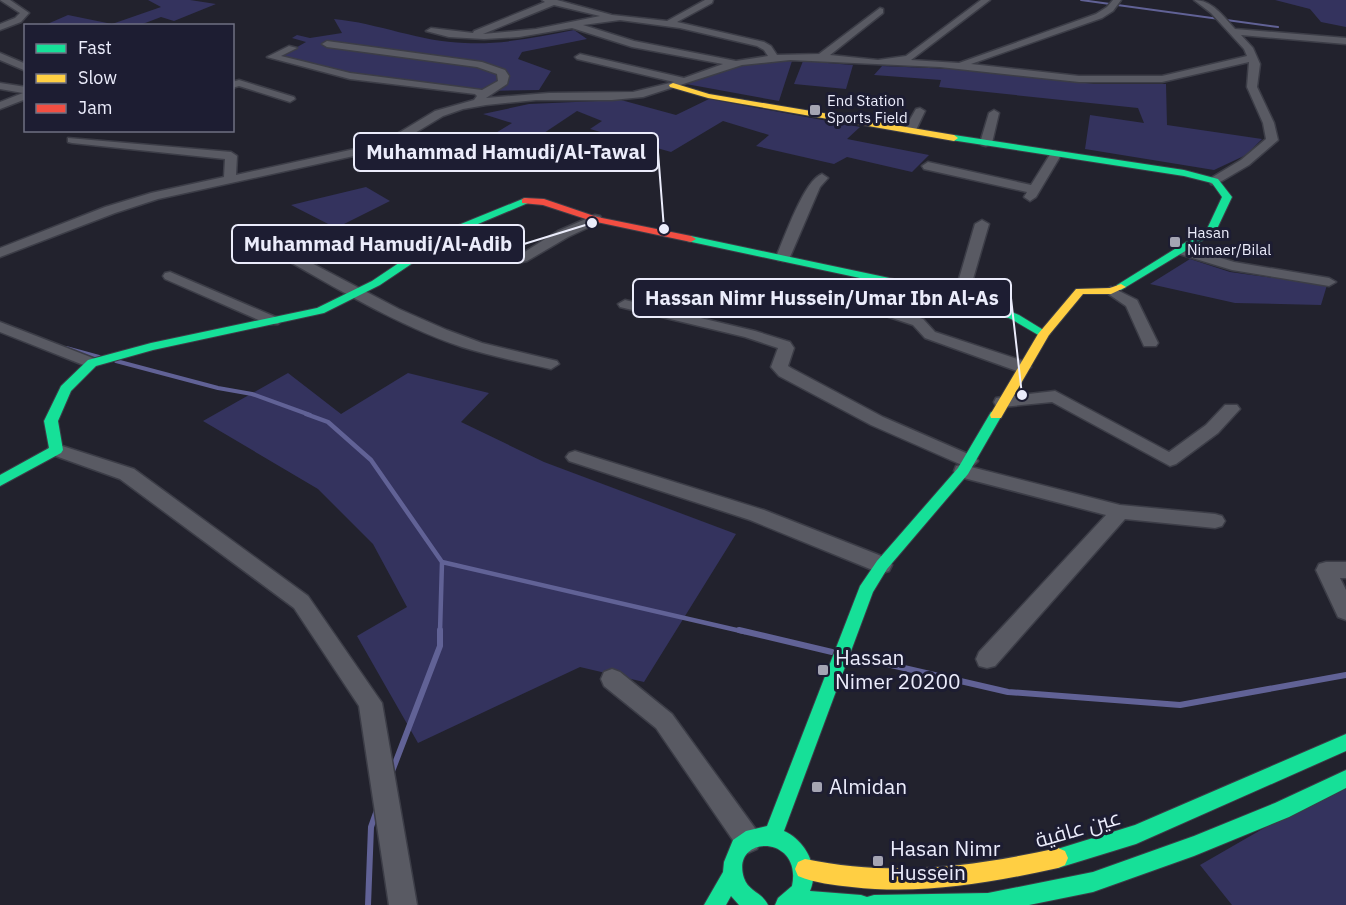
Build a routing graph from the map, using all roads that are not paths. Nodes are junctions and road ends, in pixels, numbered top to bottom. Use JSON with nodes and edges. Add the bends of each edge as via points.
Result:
{"nodes":[{"id":1,"x":4,"y":0,"type":"edge"},
{"id":2,"x":986,"y":0,"type":"edge"},
{"id":3,"x":1118,"y":0,"type":"edge"},
{"id":4,"x":1198,"y":0,"type":"edge"},
{"id":5,"x":550,"y":1,"type":"edge"},
{"id":6,"x":709,"y":1,"type":"edge"},
{"id":7,"x":880,"y":11,"type":"dead end"},
{"id":8,"x":612,"y":18,"type":"junction"},
{"id":9,"x":573,"y":25,"type":"junction"},
{"id":10,"x":666,"y":25,"type":"junction"},
{"id":11,"x":0,"y":27,"type":"edge"},
{"id":12,"x":431,"y":31,"type":"dead end"},
{"id":13,"x":1232,"y":31,"type":"junction"},
{"id":14,"x":466,"y":38,"type":"junction"},
{"id":15,"x":1346,"y":41,"type":"edge"},
{"id":16,"x":327,"y":44,"type":"dead end"},
{"id":17,"x":292,"y":48,"type":"dead end"},
{"id":18,"x":0,"y":56,"type":"edge"},
{"id":19,"x":580,"y":57,"type":"dead end"},
{"id":20,"x":821,"y":57,"type":"junction"},
{"id":21,"x":774,"y":58,"type":"junction"},
{"id":22,"x":1252,"y":58,"type":"junction"},
{"id":23,"x":737,"y":63,"type":"junction"},
{"id":24,"x":896,"y":63,"type":"junction"},
{"id":25,"x":957,"y":66,"type":"junction"},
{"id":26,"x":24,"y":67,"type":"edge"},
{"id":27,"x":678,"y":83,"type":"junction"},
{"id":28,"x":234,"y":84,"type":"edge"},
{"id":29,"x":0,"y":86,"type":"edge"},
{"id":30,"x":24,"y":90,"type":"edge"},
{"id":31,"x":24,"y":96,"type":"edge"},
{"id":32,"x":290,"y":99,"type":"dead end"},
{"id":33,"x":479,"y":99,"type":"junction"},
{"id":34,"x":0,"y":106,"type":"edge"},
{"id":35,"x":920,"y":111,"type":"dead end"},
{"id":36,"x":994,"y":113,"type":"dead end"},
{"id":37,"x":910,"y":130,"type":"junction"},
{"id":38,"x":72,"y":140,"type":"dead end"},
{"id":39,"x":986,"y":143,"type":"junction"},
{"id":40,"x":1055,"y":155,"type":"junction"},
{"id":41,"x":928,"y":166,"type":"dead end"},
{"id":42,"x":230,"y":178,"type":"junction"},
{"id":43,"x":822,"y":178,"type":"dead end"},
{"id":44,"x":1215,"y":181,"type":"junction"},
{"id":45,"x":595,"y":219,"type":"junction"},
{"id":46,"x":982,"y":224,"type":"dead end"},
{"id":47,"x":279,"y":249,"type":"dead end"},
{"id":48,"x":1181,"y":250,"type":"junction"},
{"id":49,"x":0,"y":253,"type":"edge"},
{"id":50,"x":783,"y":257,"type":"junction"},
{"id":51,"x":522,"y":258,"type":"dead end"},
{"id":52,"x":170,"y":276,"type":"dead end"},
{"id":53,"x":1329,"y":282,"type":"dead end"},
{"id":54,"x":1111,"y":291,"type":"junction"},
{"id":55,"x":356,"y":292,"type":"junction"},
{"id":56,"x":961,"y":296,"type":"junction"},
{"id":57,"x":625,"y":304,"type":"dead end"},
{"id":58,"x":879,"y":309,"type":"dead end"},
{"id":59,"x":273,"y":321,"type":"junction"},
{"id":60,"x":0,"y":327,"type":"edge"},
{"id":61,"x":1044,"y":334,"type":"junction"},
{"id":62,"x":1150,"y":343,"type":"dead end"},
{"id":63,"x":92,"y":363,"type":"junction"},
{"id":64,"x":551,"y":364,"type":"dead end"},
{"id":65,"x":1023,"y":367,"type":"junction"},
{"id":66,"x":1002,"y":402,"type":"junction"},
{"id":67,"x":1231,"y":409,"type":"dead end"},
{"id":68,"x":56,"y":450,"type":"junction"},
{"id":69,"x":575,"y":457,"type":"dead end"},
{"id":70,"x":966,"y":466,"type":"junction"},
{"id":71,"x":0,"y":480,"type":"edge"},
{"id":72,"x":1120,"y":512,"type":"junction"},
{"id":73,"x":1215,"y":521,"type":"dead end"},
{"id":74,"x":882,"y":565,"type":"junction"},
{"id":75,"x":1346,"y":570,"type":"edge"},
{"id":76,"x":1346,"y":610,"type":"edge"},
{"id":77,"x":987,"y":659,"type":"dead end"},
{"id":78,"x":612,"y":679,"type":"dead end"},
{"id":79,"x":1346,"y":742,"type":"edge"},
{"id":80,"x":1346,"y":779,"type":"edge"},
{"id":81,"x":773,"y":836,"type":"junction"},
{"id":82,"x":748,"y":840,"type":"junction"},
{"id":83,"x":805,"y":868,"type":"junction"},
{"id":84,"x":733,"y":874,"type":"junction"},
{"id":85,"x":789,"y":902,"type":"edge"},
{"id":86,"x":989,"y":904,"type":"edge"},
{"id":87,"x":403,"y":905,"type":"edge"},
{"id":88,"x":714,"y":905,"type":"edge"},
{"id":89,"x":758,"y":905,"type":"edge"},
{"id":90,"x":861,"y":905,"type":"edge"},
{"id":91,"x":874,"y":905,"type":"edge"}],
"edges":[{"from":1,"to":11,"type":"street","via":[[25,14]]},
{"from":2,"to":24,"type":"street","via":[[909,58]]},
{"from":3,"to":25,"type":"street","via":[[1099,16]]},
{"from":4,"to":13,"type":"street"},
{"from":5,"to":8,"type":"street"},
{"from":5,"to":14,"type":"street"},
{"from":6,"to":10,"type":"street"},
{"from":7,"to":20,"type":"street"},
{"from":8,"to":9,"type":"street"},
{"from":8,"to":10,"type":"street"},
{"from":9,"to":14,"type":"street","via":[[501,37]]},
{"from":9,"to":23,"type":"street","via":[[632,44]]},
{"from":10,"to":21,"type":"street","via":[[765,45]]},
{"from":12,"to":14,"type":"street"},
{"from":13,"to":15,"type":"street"},
{"from":13,"to":22,"type":"street"},
{"from":16,"to":33,"type":"street","via":[[478,64],[501,72],[503,82]]},
{"from":17,"to":33,"type":"street","via":[[272,57],[350,76],[468,89]]},
{"from":18,"to":26,"type":"street"},
{"from":19,"to":27,"type":"street"},
{"from":20,"to":21,"type":"street"},
{"from":20,"to":24,"type":"street"},
{"from":21,"to":23,"type":"street"},
{"from":22,"to":25,"type":"street","via":[[1162,79],[1079,79]]},
{"from":22,"to":44,"type":"street","via":[[1256,64],[1252,71],[1255,103],[1273,132],[1272,140],[1249,162]]},
{"from":23,"to":27,"type":"street"},
{"from":24,"to":25,"type":"street"},
{"from":27,"to":33,"type":"street","via":[[625,96]]},
{"from":27,"to":37,"type":"street","via":[[708,96]]},
{"from":28,"to":32,"type":"street"},
{"from":29,"to":30,"type":"street"},
{"from":31,"to":34,"type":"street"},
{"from":33,"to":42,"type":"street","via":[[441,112],[398,141],[373,150]]},
{"from":35,"to":37,"type":"street"},
{"from":36,"to":39,"type":"street"},
{"from":37,"to":39,"type":"street"},
{"from":38,"to":42,"type":"street","via":[[231,156]]},
{"from":39,"to":40,"type":"street"},
{"from":40,"to":41,"type":"street","via":[[1032,193]]},
{"from":40,"to":44,"type":"street"},
{"from":42,"to":49,"type":"street","via":[[110,210]]},
{"from":43,"to":50,"type":"street","via":[[814,186]]},
{"from":44,"to":48,"type":"street","via":[[1227,197],[1219,214],[1210,231]]},
{"from":45,"to":50,"type":"street"},
{"from":45,"to":51,"type":"street"},
{"from":45,"to":55,"type":"street","via":[[544,202],[524,201],[455,230]]},
{"from":46,"to":56,"type":"street"},
{"from":47,"to":55,"type":"street"},
{"from":48,"to":53,"type":"street","via":[[1232,266]]},
{"from":48,"to":54,"type":"street"},
{"from":50,"to":56,"type":"street"},
{"from":52,"to":59,"type":"street"},
{"from":54,"to":61,"type":"street","via":[[1080,291]]},
{"from":54,"to":62,"type":"street","via":[[1132,303]]},
{"from":55,"to":59,"type":"street","via":[[320,311]]},
{"from":55,"to":64,"type":"street","via":[[463,342]]},
{"from":56,"to":61,"type":"street","via":[[1015,317]]},
{"from":57,"to":70,"type":"street","via":[[784,345],[779,368],[785,372]]},
{"from":58,"to":65,"type":"street","via":[[918,322],[930,335]]},
{"from":59,"to":63,"type":"street"},
{"from":60,"to":63,"type":"street"},
{"from":61,"to":65,"type":"street"},
{"from":63,"to":68,"type":"street","via":[[65,388],[51,421]]},
{"from":65,"to":66,"type":"street"},
{"from":66,"to":67,"type":"street","via":[[1056,396],[1170,460],[1212,429]]},
{"from":66,"to":70,"type":"street"},
{"from":68,"to":71,"type":"street"},
{"from":68,"to":87,"type":"street","via":[[127,474],[301,602],[370,703]]},
{"from":69,"to":74,"type":"street","via":[[756,515]]},
{"from":70,"to":72,"type":"street"},
{"from":70,"to":74,"type":"street"},
{"from":72,"to":73,"type":"street"},
{"from":72,"to":77,"type":"street"},
{"from":74,"to":81,"type":"street","via":[[866,590]]},
{"from":75,"to":76,"type":"street","via":[[1326,570]]},
{"from":78,"to":82,"type":"street","via":[[664,721]]},
{"from":79,"to":83,"type":"street","name":"عين عافية","via":[[1136,834],[1069,856],[996,872],[913,881],[837,877]]},
{"from":80,"to":86,"type":"street","via":[[1205,842],[1093,882]]},
{"from":81,"to":82,"type":"street"},
{"from":81,"to":83,"type":"street","via":[[793,846]]},
{"from":82,"to":84,"type":"street","via":[[736,852]]},
{"from":83,"to":85,"type":"street","via":[[800,893]]},
{"from":84,"to":88,"type":"street"},
{"from":84,"to":89,"type":"street","via":[[744,897]]},
{"from":85,"to":90,"type":"street"},
{"from":86,"to":91,"type":"street"}]}
